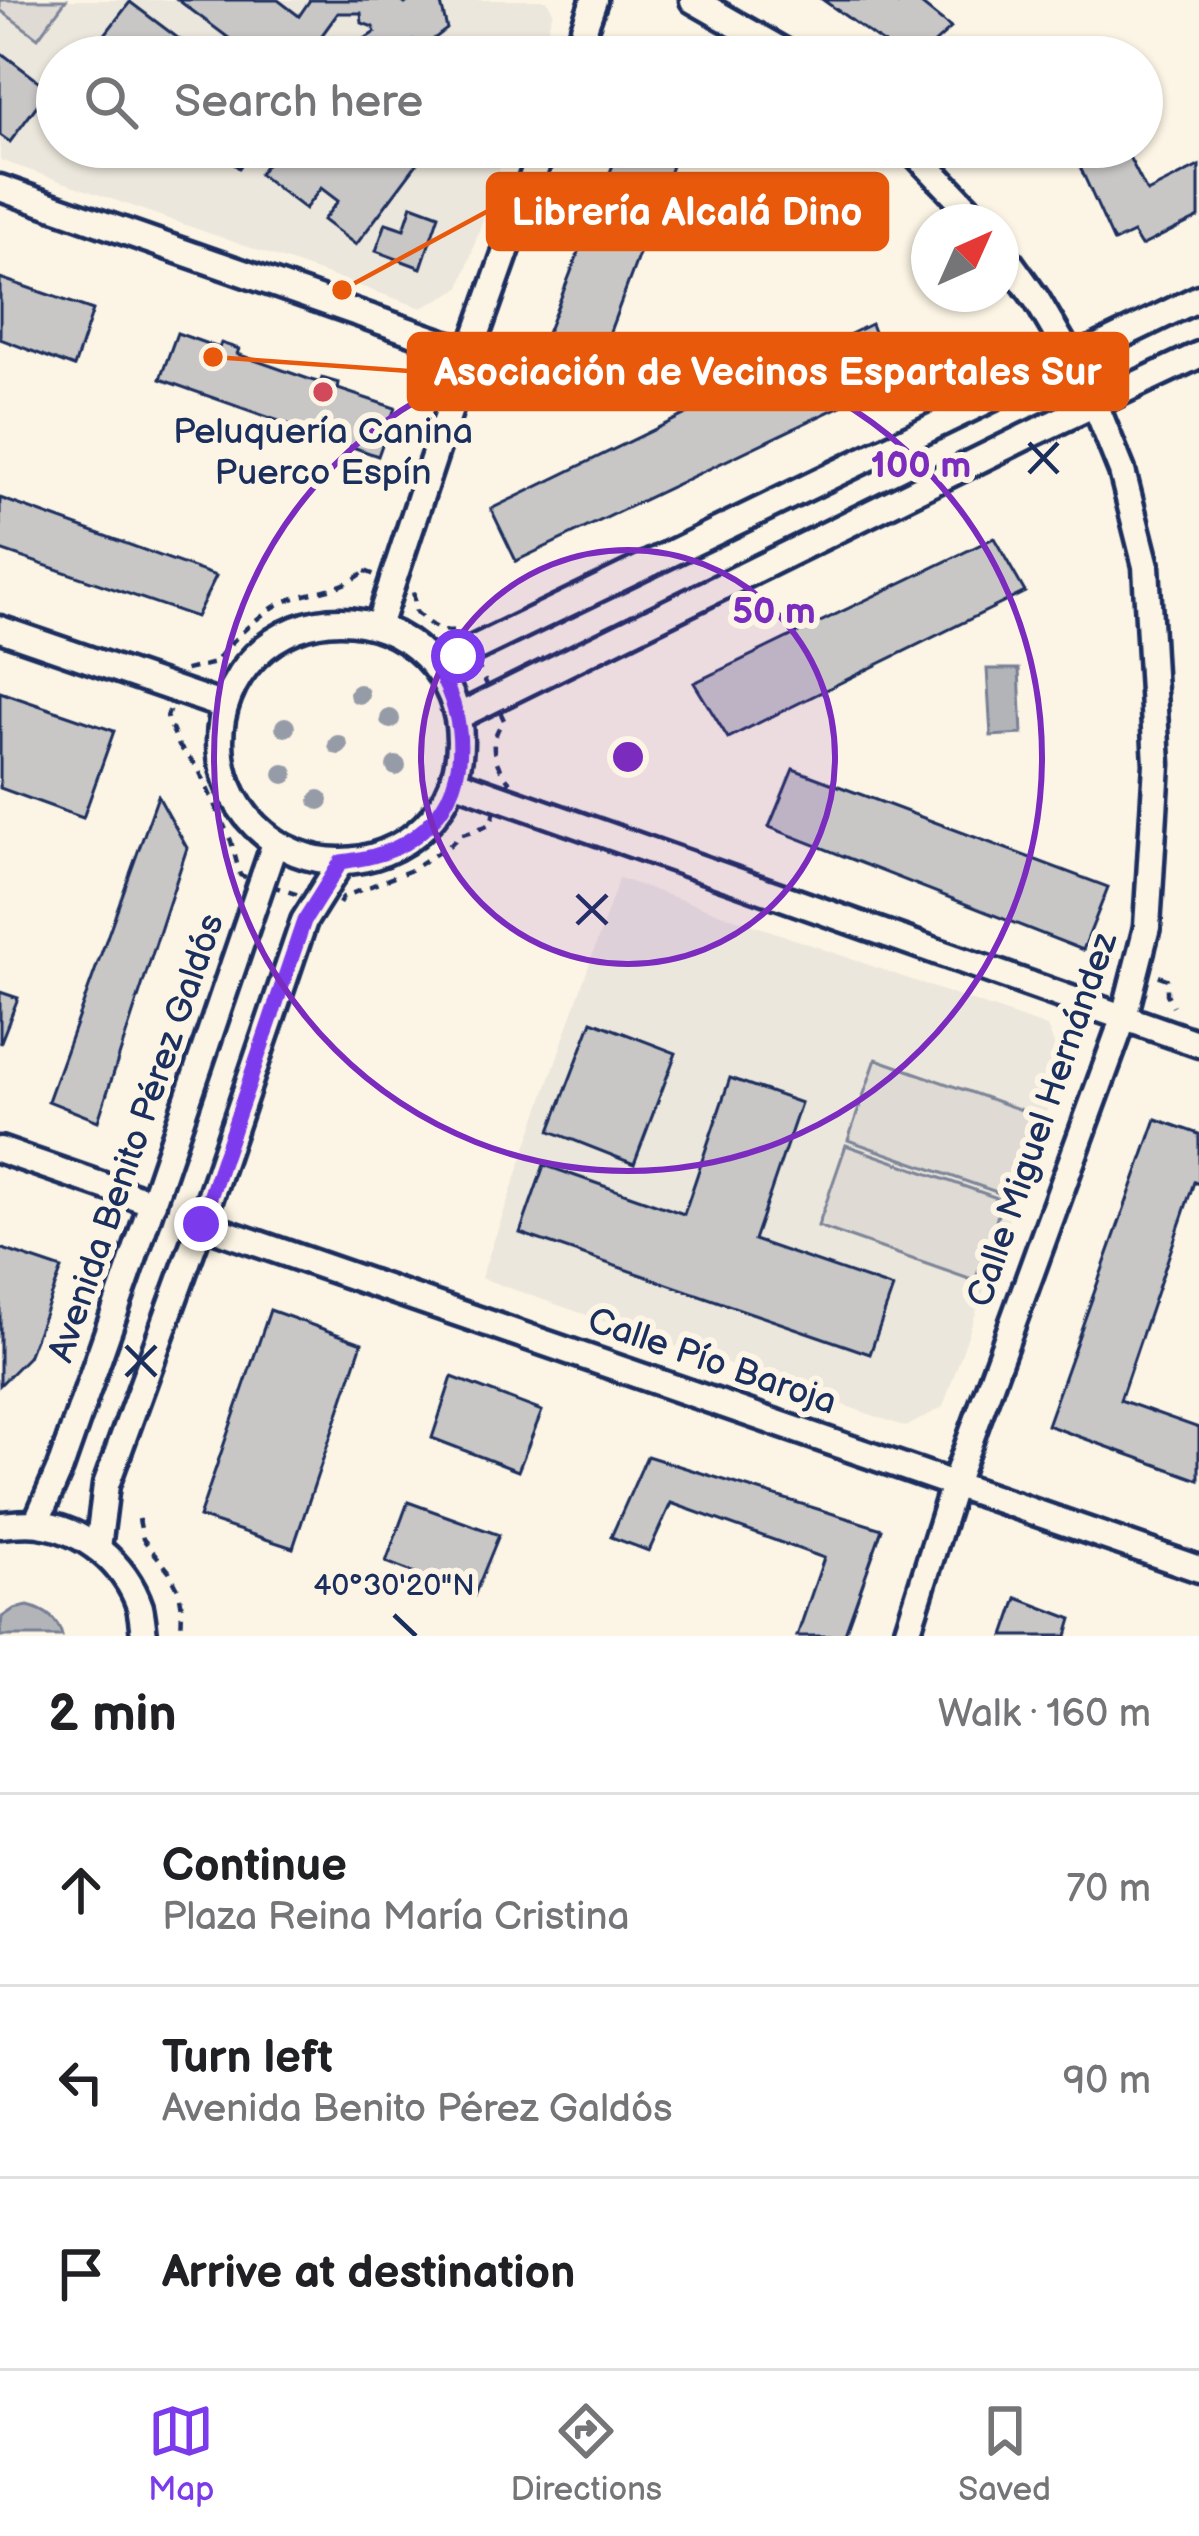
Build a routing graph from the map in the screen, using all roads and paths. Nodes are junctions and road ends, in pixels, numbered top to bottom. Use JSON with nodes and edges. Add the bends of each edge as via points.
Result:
{"nodes":[{"id":1,"x":594,"y":0,"type":"edge"},
{"id":2,"x":693,"y":0,"type":"edge"},
{"id":3,"x":581,"y":36,"type":"edge"},
{"id":4,"x":756,"y":36,"type":"edge"},
{"id":5,"x":535,"y":168,"type":"edge"},
{"id":6,"x":929,"y":168,"type":"edge"},
{"id":7,"x":0,"y":188,"type":"edge"},
{"id":8,"x":964,"y":204,"type":"edge"},
{"id":9,"x":1019,"y":275,"type":"edge"},
{"id":10,"x":1199,"y":298,"type":"edge"},
{"id":11,"x":469,"y":352,"type":"junction"},
{"id":12,"x":1199,"y":355,"type":"edge"},
{"id":13,"x":1071,"y":358,"type":"junction"},
{"id":14,"x":1095,"y":404,"type":"junction"},
{"id":15,"x":393,"y":580,"type":"junction"},
{"id":16,"x":378,"y":626,"type":"junction"},
{"id":17,"x":0,"y":629,"type":"edge"},
{"id":18,"x":470,"y":650,"type":"junction"},
{"id":19,"x":436,"y":667,"type":"junction"},
{"id":20,"x":176,"y":689,"type":"junction"},
{"id":21,"x":492,"y":700,"type":"junction"},
{"id":22,"x":224,"y":706,"type":"junction"},
{"id":23,"x":458,"y":716,"type":"junction"},
{"id":24,"x":453,"y":781,"type":"junction"},
{"id":25,"x":503,"y":798,"type":"junction"},
{"id":26,"x":275,"y":843,"type":"junction"},
{"id":27,"x":341,"y":862,"type":"junction"},
{"id":28,"x":262,"y":884,"type":"junction"},
{"id":29,"x":316,"y":901,"type":"junction"},
{"id":30,"x":1124,"y":1017,"type":"junction"},
{"id":31,"x":1199,"y":1043,"type":"edge"},
{"id":32,"x":0,"y":1150,"type":"edge"},
{"id":33,"x":153,"y":1203,"type":"junction"},
{"id":34,"x":201,"y":1224,"type":"junction"},
{"id":35,"x":954,"y":1484,"type":"junction"},
{"id":36,"x":139,"y":1519,"type":"dead end"},
{"id":37,"x":36,"y":1523,"type":"junction"},
{"id":38,"x":0,"y":1525,"type":"edge"},
{"id":39,"x":98,"y":1548,"type":"junction"},
{"id":40,"x":1199,"y":1569,"type":"edge"},
{"id":41,"x":144,"y":1636,"type":"edge"},
{"id":42,"x":181,"y":1636,"type":"edge"},
{"id":43,"x":906,"y":1636,"type":"edge"}],
"edges":[{"from":1,"to":3,"type":"street"},
{"from":2,"to":4,"type":"street"},
{"from":5,"to":11,"type":"street"},
{"from":6,"to":8,"type":"street"},
{"from":7,"to":11,"type":"street"},
{"from":9,"to":13,"type":"street"},
{"from":10,"to":13,"type":"street"},
{"from":11,"to":15,"type":"street"},
{"from":12,"to":14,"type":"street"},
{"from":13,"to":18,"type":"street"},
{"from":14,"to":21,"type":"street"},
{"from":14,"to":30,"type":"street","name":"Calle Miguel Hernández","via":[[1146,566],[1157,764],[1147,927]]},
{"from":15,"to":16,"type":"street"},
{"from":15,"to":18,"type":"path","via":[[413,590],[416,612],[434,628],[460,629]]},
{"from":15,"to":20,"type":"path","via":[[365,571],[282,602],[215,663],[182,671]]},
{"from":16,"to":19,"type":"street"},
{"from":16,"to":22,"type":"street","via":[[305,625],[269,642],[244,667]]},
{"from":17,"to":20,"type":"street"},
{"from":18,"to":19,"type":"street"},
{"from":18,"to":21,"type":"path"},
{"from":19,"to":23,"type":"street"},
{"from":20,"to":22,"type":"street"},
{"from":20,"to":28,"type":"path","via":[[170,726],[198,768],[240,875]]},
{"from":21,"to":23,"type":"street"},
{"from":21,"to":25,"type":"path","via":[[504,721],[493,745],[509,781]]},
{"from":22,"to":26,"type":"street","via":[[220,761],[250,822]]},
{"from":23,"to":24,"type":"street"},
{"from":24,"to":25,"type":"street"},
{"from":24,"to":27,"type":"street","via":[[428,824],[404,844]]},
{"from":25,"to":29,"type":"path","via":[[489,825],[460,835],[409,872],[338,906]]},
{"from":25,"to":30,"type":"street"},
{"from":26,"to":27,"type":"street"},
{"from":26,"to":28,"type":"street","name":"Avenida Benito Pérez Galdós"},
{"from":27,"to":29,"type":"street"},
{"from":28,"to":29,"type":"path"},
{"from":28,"to":33,"type":"street","name":"Avenida Benito Pérez Galdós"},
{"from":29,"to":34,"type":"street"},
{"from":30,"to":31,"type":"street"},
{"from":30,"to":35,"type":"street","name":"Calle Miguel Hernández"},
{"from":32,"to":33,"type":"street"},
{"from":33,"to":37,"type":"street","name":"Avenida Benito Pérez Galdós"},
{"from":34,"to":35,"type":"street","name":"Calle Pío Baroja"},
{"from":34,"to":39,"type":"street","via":[[106,1485]]},
{"from":35,"to":40,"type":"street","name":"Calle Pío Baroja"},
{"from":35,"to":43,"type":"street","name":"Calle Miguel Hernández"},
{"from":36,"to":42,"type":"path","via":[[143,1539],[179,1591]]},
{"from":37,"to":38,"type":"street"},
{"from":37,"to":39,"type":"street"},
{"from":39,"to":41,"type":"street","via":[[124,1575]]}]}
